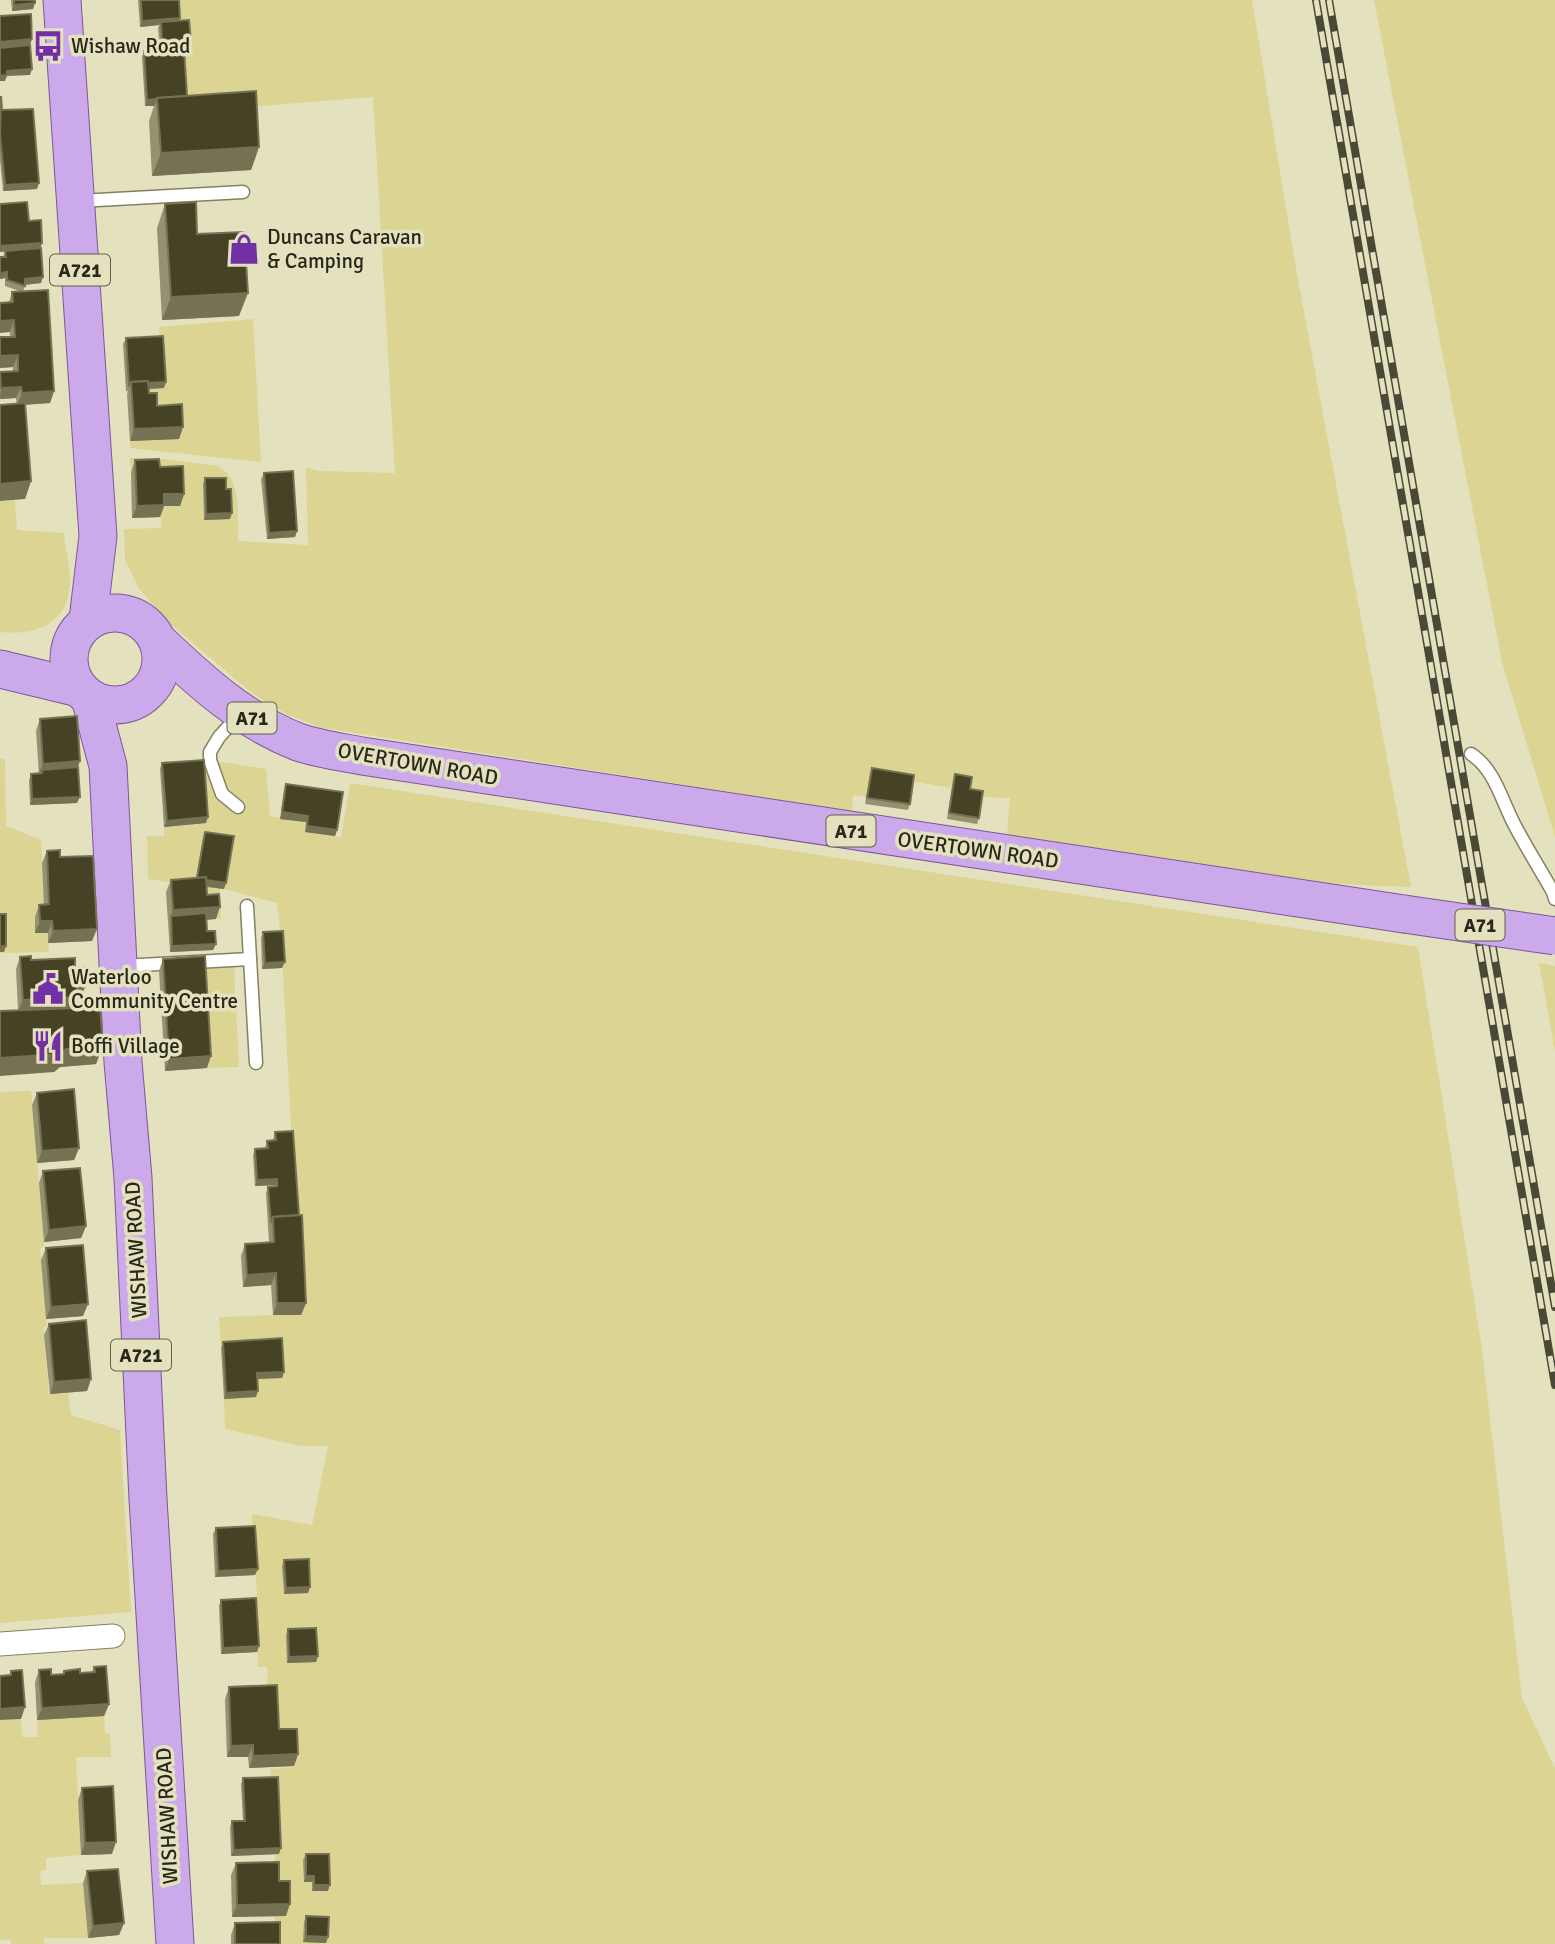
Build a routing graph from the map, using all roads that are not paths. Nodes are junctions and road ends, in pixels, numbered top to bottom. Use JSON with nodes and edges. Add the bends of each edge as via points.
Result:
{"nodes":[{"id":1,"x":62,"y":0,"type":"edge"},
{"id":2,"x":243,"y":192,"type":"dead end"},
{"id":3,"x":75,"y":201,"type":"junction"},
{"id":4,"x":98,"y":541,"type":"junction"},
{"id":5,"x":130,"y":614,"type":"junction"},
{"id":6,"x":79,"y":633,"type":"junction"},
{"id":7,"x":159,"y":642,"type":"junction"},
{"id":8,"x":0,"y":657,"type":"edge"},
{"id":9,"x":0,"y":669,"type":"edge"},
{"id":10,"x":208,"y":689,"type":"junction"},
{"id":11,"x":85,"y":693,"type":"junction"},
{"id":12,"x":146,"y":693,"type":"junction"},
{"id":13,"x":242,"y":712,"type":"junction"},
{"id":14,"x":1471,"y":754,"type":"dead end"},
{"id":15,"x":108,"y":766,"type":"junction"},
{"id":16,"x":238,"y":807,"type":"dead end"},
{"id":17,"x":1555,"y":900,"type":"edge"},
{"id":18,"x":247,"y":906,"type":"dead end"},
{"id":19,"x":1555,"y":936,"type":"edge"},
{"id":20,"x":250,"y":959,"type":"junction"},
{"id":21,"x":118,"y":967,"type":"junction"},
{"id":22,"x":256,"y":1063,"type":"dead end"},
{"id":23,"x":113,"y":1636,"type":"dead end"},
{"id":24,"x":0,"y":1644,"type":"edge"},
{"id":25,"x":175,"y":1944,"type":"edge"}],
"edges":[{"from":1,"to":3,"type":"main road","number":"A721"},
{"from":2,"to":3,"type":"lane"},
{"from":3,"to":4,"type":"main road","number":"A721"},
{"from":4,"to":5,"type":"main road","number":"A721"},
{"from":4,"to":6,"type":"main road","number":"A721"},
{"from":5,"to":6,"type":"main road","via":[[102,614]]},
{"from":5,"to":7,"type":"main road","via":[[152,630]]},
{"from":6,"to":8,"type":"main road"},
{"from":6,"to":11,"type":"main road","via":[[68,660],[71,675]]},
{"from":7,"to":10,"type":"main road","name":"OVERTOWN ROAD","number":"A71"},
{"from":7,"to":12,"type":"main road","via":[[161,667]]},
{"from":9,"to":11,"type":"main road"},
{"from":10,"to":12,"type":"main road","number":"A71"},
{"from":10,"to":13,"type":"main road","name":"OVERTOWN ROAD","number":"A71"},
{"from":11,"to":12,"type":"main road","via":[[104,704],[119,705]]},
{"from":11,"to":15,"type":"main road","name":"WISHAW ROAD","number":"A721"},
{"from":12,"to":15,"type":"main road","name":"WISHAW ROAD","number":"A721","via":[[120,735]]},
{"from":13,"to":16,"type":"lane","via":[[210,752],[222,794]]},
{"from":13,"to":19,"type":"main road","name":"OVERTOWN ROAD","number":"A71","bridge":true,"via":[[299,742],[362,756]]},
{"from":14,"to":17,"type":"lane","via":[[1497,785]]},
{"from":15,"to":21,"type":"main road","name":"WISHAW ROAD","number":"A721"},
{"from":18,"to":20,"type":"lane"},
{"from":20,"to":21,"type":"lane"},
{"from":20,"to":22,"type":"lane"},
{"from":21,"to":25,"type":"main road","name":"WISHAW ROAD","number":"A721"},
{"from":23,"to":24,"type":"street"}]}
